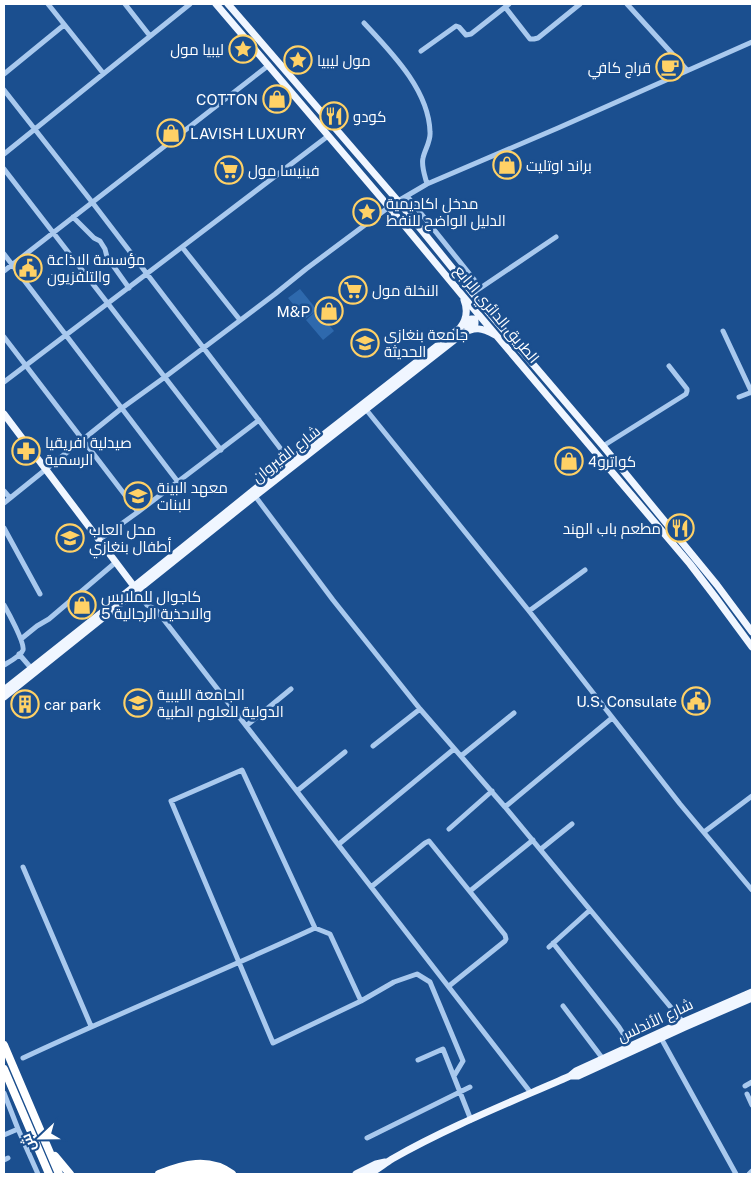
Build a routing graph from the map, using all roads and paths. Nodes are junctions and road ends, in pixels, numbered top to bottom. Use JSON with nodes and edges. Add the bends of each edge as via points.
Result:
{"nodes":[{"id":1,"x":48,"y":4,"type":"edge"},
{"id":2,"x":125,"y":4,"type":"edge"},
{"id":3,"x":190,"y":4,"type":"edge"},
{"id":4,"x":216,"y":4,"type":"edge"},
{"id":5,"x":228,"y":4,"type":"edge"},
{"id":6,"x":580,"y":4,"type":"edge"},
{"id":7,"x":637,"y":4,"type":"edge"},
{"id":8,"x":507,"y":5,"type":"edge"},
{"id":9,"x":629,"y":6,"type":"edge"},
{"id":10,"x":364,"y":23,"type":"dead end"},
{"id":11,"x":64,"y":24,"type":"junction"},
{"id":12,"x":150,"y":36,"type":"junction"},
{"id":13,"x":752,"y":42,"type":"edge"},
{"id":14,"x":421,"y":51,"type":"dead end"},
{"id":15,"x":269,"y":65,"type":"junction"},
{"id":16,"x":687,"y":70,"type":"junction"},
{"id":17,"x":4,"y":74,"type":"edge"},
{"id":18,"x":103,"y":74,"type":"junction"},
{"id":19,"x":4,"y":90,"type":"edge"},
{"id":20,"x":34,"y":128,"type":"junction"},
{"id":21,"x":328,"y":136,"type":"junction"},
{"id":22,"x":4,"y":154,"type":"edge"},
{"id":23,"x":4,"y":169,"type":"edge"},
{"id":24,"x":427,"y":184,"type":"junction"},
{"id":25,"x":407,"y":196,"type":"junction"},
{"id":26,"x":398,"y":201,"type":"junction"},
{"id":27,"x":92,"y":202,"type":"junction"},
{"id":28,"x":389,"y":207,"type":"junction"},
{"id":29,"x":74,"y":217,"type":"junction"},
{"id":30,"x":54,"y":232,"type":"junction"},
{"id":31,"x":556,"y":237,"type":"dead end"},
{"id":32,"x":182,"y":247,"type":"junction"},
{"id":33,"x":4,"y":254,"type":"edge"},
{"id":34,"x":12,"y":265,"type":"junction"},
{"id":35,"x":4,"y":271,"type":"edge"},
{"id":36,"x":147,"y":274,"type":"junction"},
{"id":37,"x":480,"y":287,"type":"junction"},
{"id":38,"x":129,"y":288,"type":"junction"},
{"id":39,"x":473,"y":293,"type":"junction"},
{"id":40,"x":462,"y":295,"type":"junction"},
{"id":41,"x":108,"y":304,"type":"junction"},
{"id":42,"x":240,"y":320,"type":"junction"},
{"id":43,"x":463,"y":329,"type":"junction"},
{"id":44,"x":723,"y":330,"type":"dead end"},
{"id":45,"x":67,"y":335,"type":"junction"},
{"id":46,"x":498,"y":336,"type":"junction"},
{"id":47,"x":4,"y":337,"type":"edge"},
{"id":48,"x":203,"y":348,"type":"junction"},
{"id":49,"x":25,"y":366,"type":"junction"},
{"id":50,"x":669,"y":366,"type":"dead end"},
{"id":51,"x":165,"y":377,"type":"junction"},
{"id":52,"x":4,"y":382,"type":"edge"},
{"id":53,"x":752,"y":392,"type":"edge"},
{"id":54,"x":739,"y":397,"type":"dead end"},
{"id":55,"x":365,"y":407,"type":"junction"},
{"id":56,"x":122,"y":408,"type":"junction"},
{"id":57,"x":4,"y":414,"type":"edge"},
{"id":58,"x":259,"y":420,"type":"junction"},
{"id":59,"x":82,"y":440,"type":"junction"},
{"id":60,"x":603,"y":446,"type":"junction"},
{"id":61,"x":221,"y":450,"type":"junction"},
{"id":62,"x":290,"y":461,"type":"junction"},
{"id":63,"x":46,"y":469,"type":"junction"},
{"id":64,"x":178,"y":482,"type":"junction"},
{"id":65,"x":4,"y":491,"type":"edge"},
{"id":66,"x":255,"y":496,"type":"junction"},
{"id":67,"x":10,"y":498,"type":"junction"},
{"id":68,"x":4,"y":503,"type":"edge"},
{"id":69,"x":138,"y":512,"type":"junction"},
{"id":70,"x":4,"y":528,"type":"edge"},
{"id":71,"x":99,"y":540,"type":"junction"},
{"id":72,"x":116,"y":562,"type":"junction"},
{"id":73,"x":585,"y":570,"type":"dead end"},
{"id":74,"x":136,"y":588,"type":"junction"},
{"id":75,"x":40,"y":594,"type":"dead end"},
{"id":76,"x":4,"y":605,"type":"edge"},
{"id":77,"x":530,"y":611,"type":"junction"},
{"id":78,"x":743,"y":619,"type":"junction"},
{"id":79,"x":736,"y":624,"type":"junction"},
{"id":80,"x":752,"y":632,"type":"edge"},
{"id":81,"x":21,"y":639,"type":"junction"},
{"id":82,"x":752,"y":646,"type":"edge"},
{"id":83,"x":19,"y":654,"type":"junction"},
{"id":84,"x":4,"y":665,"type":"edge"},
{"id":85,"x":31,"y":668,"type":"junction"},
{"id":86,"x":291,"y":689,"type":"dead end"},
{"id":87,"x":4,"y":690,"type":"edge"},
{"id":88,"x":4,"y":697,"type":"edge"},
{"id":89,"x":420,"y":709,"type":"junction"},
{"id":90,"x":514,"y":713,"type":"dead end"},
{"id":91,"x":612,"y":718,"type":"junction"},
{"id":92,"x":246,"y":726,"type":"junction"},
{"id":93,"x":373,"y":746,"type":"dead end"},
{"id":94,"x":454,"y":749,"type":"junction"},
{"id":95,"x":345,"y":752,"type":"dead end"},
{"id":96,"x":461,"y":756,"type":"junction"},
{"id":97,"x":297,"y":791,"type":"junction"},
{"id":98,"x":492,"y":791,"type":"junction"},
{"id":99,"x":752,"y":796,"type":"edge"},
{"id":100,"x":506,"y":807,"type":"junction"},
{"id":101,"x":572,"y":824,"type":"dead end"},
{"id":102,"x":449,"y":828,"type":"dead end"},
{"id":103,"x":704,"y":832,"type":"junction"},
{"id":104,"x":533,"y":840,"type":"junction"},
{"id":105,"x":339,"y":844,"type":"junction"},
{"id":106,"x":541,"y":849,"type":"junction"},
{"id":107,"x":23,"y":867,"type":"dead end"},
{"id":108,"x":371,"y":887,"type":"junction"},
{"id":109,"x":752,"y":889,"type":"edge"},
{"id":110,"x":470,"y":891,"type":"junction"},
{"id":111,"x":590,"y":910,"type":"junction"},
{"id":112,"x":315,"y":928,"type":"junction"},
{"id":113,"x":240,"y":963,"type":"junction"},
{"id":114,"x":449,"y":986,"type":"junction"},
{"id":115,"x":752,"y":992,"type":"edge"},
{"id":116,"x":752,"y":998,"type":"edge"},
{"id":117,"x":362,"y":1001,"type":"junction"},
{"id":118,"x":563,"y":1006,"type":"dead end"},
{"id":119,"x":683,"y":1022,"type":"junction"},
{"id":120,"x":91,"y":1026,"type":"junction"},
{"id":121,"x":661,"y":1038,"type":"junction"},
{"id":122,"x":4,"y":1045,"type":"edge"},
{"id":123,"x":631,"y":1046,"type":"junction"},
{"id":124,"x":23,"y":1058,"type":"dead end"},
{"id":125,"x":603,"y":1059,"type":"junction"},
{"id":126,"x":418,"y":1060,"type":"dead end"},
{"id":127,"x":4,"y":1069,"type":"edge"},
{"id":128,"x":454,"y":1076,"type":"junction"},
{"id":129,"x":570,"y":1076,"type":"junction"},
{"id":130,"x":752,"y":1082,"type":"edge"},
{"id":131,"x":745,"y":1086,"type":"dead end"},
{"id":132,"x":470,"y":1087,"type":"dead end"},
{"id":133,"x":460,"y":1092,"type":"junction"},
{"id":134,"x":4,"y":1094,"type":"edge"},
{"id":135,"x":531,"y":1094,"type":"junction"},
{"id":136,"x":747,"y":1094,"type":"dead end"},
{"id":137,"x":752,"y":1105,"type":"edge"},
{"id":138,"x":471,"y":1120,"type":"junction"},
{"id":139,"x":18,"y":1129,"type":"junction"},
{"id":140,"x":4,"y":1135,"type":"edge"},
{"id":141,"x":367,"y":1138,"type":"dead end"},
{"id":142,"x":48,"y":1146,"type":"junction"},
{"id":143,"x":390,"y":1160,"type":"junction"},
{"id":144,"x":752,"y":1171,"type":"edge"},
{"id":145,"x":38,"y":1174,"type":"edge"},
{"id":146,"x":49,"y":1174,"type":"edge"},
{"id":147,"x":60,"y":1174,"type":"edge"},
{"id":148,"x":70,"y":1174,"type":"edge"},
{"id":149,"x":159,"y":1174,"type":"edge"},
{"id":150,"x":175,"y":1174,"type":"edge"},
{"id":151,"x":222,"y":1174,"type":"edge"},
{"id":152,"x":232,"y":1174,"type":"edge"},
{"id":153,"x":356,"y":1174,"type":"edge"},
{"id":154,"x":369,"y":1174,"type":"edge"},
{"id":155,"x":736,"y":1174,"type":"edge"},
{"id":156,"x":749,"y":1174,"type":"edge"}],
"edges":[{"from":1,"to":11,"type":"street"},
{"from":2,"to":12,"type":"street"},
{"from":3,"to":12,"type":"street"},
{"from":4,"to":15,"type":"main road","name":"الطريق الدائري الرابع"},
{"from":5,"to":26,"type":"main road","name":"الطريق الدائري الرابع"},
{"from":6,"to":8,"type":"street","via":[[534,39],[530,39]]},
{"from":7,"to":9,"type":"street"},
{"from":8,"to":14,"type":"street","via":[[471,34],[466,35],[456,26]]},
{"from":9,"to":16,"type":"street"},
{"from":10,"to":24,"type":"street","via":[[400,64],[422,98],[430,135],[422,162]]},
{"from":11,"to":17,"type":"street"},
{"from":11,"to":18,"type":"street"},
{"from":12,"to":18,"type":"street"},
{"from":13,"to":16,"type":"street"},
{"from":15,"to":21,"type":"main road","name":"الطريق الدائري الرابع"},
{"from":15,"to":27,"type":"street"},
{"from":16,"to":24,"type":"street"},
{"from":18,"to":20,"type":"street"},
{"from":19,"to":20,"type":"street"},
{"from":20,"to":22,"type":"street"},
{"from":20,"to":27,"type":"street"},
{"from":21,"to":28,"type":"main road","name":"الطريق الدائري الرابع"},
{"from":21,"to":32,"type":"street"},
{"from":23,"to":30,"type":"street"},
{"from":24,"to":25,"type":"street"},
{"from":25,"to":26,"type":"street"},
{"from":25,"to":37,"type":"street"},
{"from":26,"to":39,"type":"main road","name":"الطريق الدائري الرابع"},
{"from":27,"to":29,"type":"street"},
{"from":27,"to":36,"type":"street"},
{"from":28,"to":40,"type":"main road","name":"الطريق الدائري الرابع"},
{"from":28,"to":42,"type":"street"},
{"from":29,"to":30,"type":"street"},
{"from":29,"to":38,"type":"street","via":[[100,241],[107,258]]},
{"from":30,"to":34,"type":"street"},
{"from":30,"to":41,"type":"street"},
{"from":31,"to":37,"type":"street"},
{"from":32,"to":36,"type":"street"},
{"from":32,"to":42,"type":"street"},
{"from":33,"to":34,"type":"street"},
{"from":34,"to":35,"type":"street"},
{"from":34,"to":45,"type":"street"},
{"from":36,"to":38,"type":"street"},
{"from":36,"to":48,"type":"street"},
{"from":37,"to":39,"type":"street"},
{"from":38,"to":41,"type":"street"},
{"from":39,"to":60,"type":"main road","name":"الطريق الدائري الرابع"},
{"from":40,"to":43,"type":"main road","via":[[467,312]]},
{"from":40,"to":46,"type":"main road","name":"الطريق الدائري الرابع"},
{"from":41,"to":45,"type":"street"},
{"from":41,"to":51,"type":"street"},
{"from":42,"to":48,"type":"street"},
{"from":43,"to":46,"type":"main road","via":[[480,328]]},
{"from":43,"to":55,"type":"main road","name":"شارع القيروان"},
{"from":44,"to":53,"type":"street"},
{"from":45,"to":49,"type":"street"},
{"from":45,"to":56,"type":"street"},
{"from":46,"to":79,"type":"main road","name":"الطريق الدائري الرابع","via":[[684,557]]},
{"from":47,"to":49,"type":"street"},
{"from":48,"to":51,"type":"street"},
{"from":48,"to":58,"type":"street"},
{"from":49,"to":52,"type":"street"},
{"from":49,"to":59,"type":"street"},
{"from":50,"to":60,"type":"street","via":[[687,389],[686,394]]},
{"from":51,"to":56,"type":"street"},
{"from":51,"to":61,"type":"street"},
{"from":53,"to":54,"type":"street"},
{"from":55,"to":62,"type":"main road","name":"شارع القيروان"},
{"from":55,"to":66,"type":"main road","name":"شارع القيروان"},
{"from":55,"to":77,"type":"street"},
{"from":56,"to":59,"type":"street"},
{"from":56,"to":64,"type":"street"},
{"from":57,"to":63,"type":"main road"},
{"from":58,"to":61,"type":"street"},
{"from":58,"to":62,"type":"street"},
{"from":59,"to":63,"type":"street"},
{"from":59,"to":69,"type":"street"},
{"from":60,"to":78,"type":"main road","name":"الطريق الدائري الرابع"},
{"from":61,"to":64,"type":"street"},
{"from":62,"to":74,"type":"main road","name":"شارع القيروان"},
{"from":63,"to":67,"type":"street"},
{"from":63,"to":71,"type":"main road"},
{"from":64,"to":69,"type":"street"},
{"from":65,"to":67,"type":"street"},
{"from":66,"to":74,"type":"main road","name":"شارع القيروان"},
{"from":66,"to":89,"type":"street"},
{"from":67,"to":68,"type":"street"},
{"from":69,"to":71,"type":"street"},
{"from":70,"to":75,"type":"street"},
{"from":71,"to":72,"type":"main road"},
{"from":72,"to":74,"type":"main road"},
{"from":72,"to":81,"type":"street","via":[[50,619]]},
{"from":73,"to":77,"type":"street"},
{"from":74,"to":85,"type":"main road","name":"شارع القيروان"},
{"from":74,"to":88,"type":"main road","name":"شارع القيروان"},
{"from":74,"to":92,"type":"street"},
{"from":76,"to":81,"type":"street"},
{"from":77,"to":91,"type":"street"},
{"from":78,"to":79,"type":"main road"},
{"from":78,"to":80,"type":"main road","name":"الطريق الدائري الرابع"},
{"from":79,"to":82,"type":"main road","name":"الطريق الدائري الرابع"},
{"from":81,"to":83,"type":"street","via":[[23,647]]},
{"from":83,"to":84,"type":"street"},
{"from":83,"to":85,"type":"street"},
{"from":85,"to":87,"type":"main road","name":"شارع القيروان"},
{"from":86,"to":92,"type":"street"},
{"from":89,"to":93,"type":"street"},
{"from":89,"to":94,"type":"street"},
{"from":90,"to":96,"type":"street"},
{"from":91,"to":100,"type":"street"},
{"from":91,"to":103,"type":"street"},
{"from":92,"to":97,"type":"street"},
{"from":94,"to":96,"type":"street"},
{"from":94,"to":105,"type":"street"},
{"from":95,"to":97,"type":"street"},
{"from":96,"to":98,"type":"street"},
{"from":97,"to":105,"type":"street"},
{"from":98,"to":100,"type":"street"},
{"from":98,"to":102,"type":"street"},
{"from":99,"to":103,"type":"street"},
{"from":100,"to":104,"type":"street"},
{"from":101,"to":106,"type":"street"},
{"from":103,"to":109,"type":"street"},
{"from":104,"to":106,"type":"street"},
{"from":104,"to":110,"type":"street"},
{"from":105,"to":108,"type":"street"},
{"from":106,"to":111,"type":"street"},
{"from":107,"to":120,"type":"street"},
{"from":108,"to":110,"type":"street","via":[[429,841]]},
{"from":108,"to":114,"type":"street"},
{"from":110,"to":114,"type":"street","via":[[506,939]]},
{"from":111,"to":119,"type":"street"},
{"from":111,"to":123,"type":"street","via":[[551,945]]},
{"from":112,"to":113,"type":"street"},
{"from":112,"to":113,"type":"street","via":[[242,770],[171,802]]},
{"from":112,"to":117,"type":"street","via":[[330,934]]},
{"from":113,"to":117,"type":"street","via":[[273,1043]]},
{"from":113,"to":120,"type":"street"},
{"from":114,"to":135,"type":"street"},
{"from":115,"to":119,"type":"main road","name":"شارع الأندلس"},
{"from":116,"to":121,"type":"main road","name":"شارع الأندلس"},
{"from":117,"to":128,"type":"street","via":[[394,982],[417,974],[430,982],[463,1061]]},
{"from":118,"to":125,"type":"street"},
{"from":119,"to":123,"type":"main road","name":"شارع الأندلس"},
{"from":120,"to":124,"type":"street"},
{"from":121,"to":129,"type":"main road","name":"شارع الأندلس","via":[[578,1076]]},
{"from":121,"to":155,"type":"street"},
{"from":122,"to":142,"type":"highway"},
{"from":123,"to":125,"type":"main road","name":"شارع الأندلس"},
{"from":125,"to":129,"type":"main road","name":"شارع الأندلس"},
{"from":126,"to":128,"type":"street","via":[[443,1049]]},
{"from":127,"to":146,"type":"highway"},
{"from":128,"to":133,"type":"street"},
{"from":129,"to":135,"type":"main road","name":"شارع الأندلس"},
{"from":130,"to":131,"type":"street"},
{"from":132,"to":133,"type":"street"},
{"from":133,"to":138,"type":"street"},
{"from":133,"to":141,"type":"street"},
{"from":134,"to":139,"type":"street"},
{"from":135,"to":138,"type":"main road","name":"شارع الأندلس"},
{"from":136,"to":137,"type":"street"},
{"from":138,"to":143,"type":"main road","name":"شارع الأندلس"},
{"from":139,"to":140,"type":"street"},
{"from":139,"to":145,"type":"street"},
{"from":142,"to":147,"type":"highway"},
{"from":142,"to":148,"type":"highway"},
{"from":143,"to":153,"type":"main road","name":"شارع الأندلس"},
{"from":143,"to":154,"type":"main road","name":"شارع الأندلس"},
{"from":144,"to":156,"type":"street"},
{"from":149,"to":152,"type":"highway","via":[[201,1163]]},
{"from":150,"to":151,"type":"highway","via":[[198,1169]]}]}
